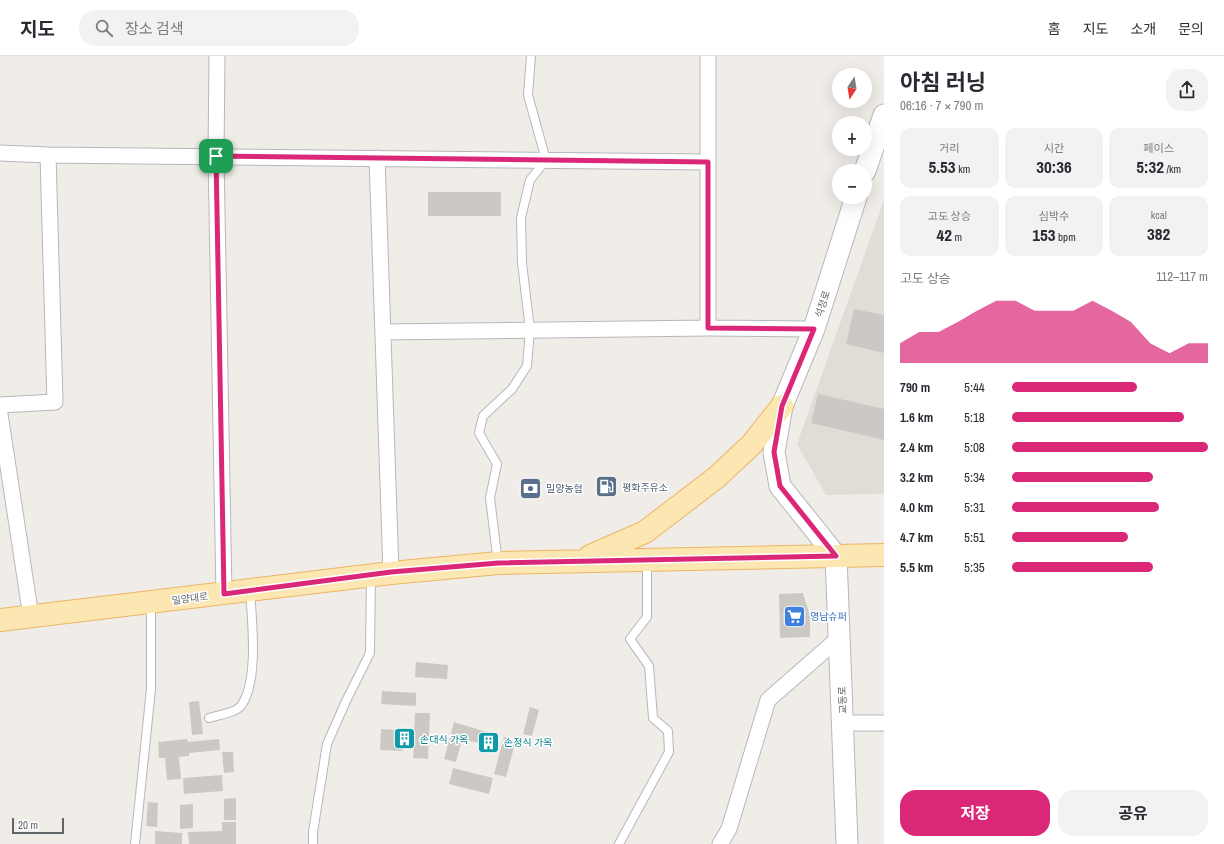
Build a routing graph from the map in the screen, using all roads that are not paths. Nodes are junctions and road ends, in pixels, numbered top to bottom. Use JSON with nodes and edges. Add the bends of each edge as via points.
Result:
{"nodes":[{"id":1,"x":217,"y":56,"type":"edge"},
{"id":2,"x":531,"y":56,"type":"edge"},
{"id":3,"x":708,"y":56,"type":"edge"},
{"id":4,"x":884,"y":115,"type":"edge"},
{"id":5,"x":0,"y":153,"type":"edge"},
{"id":6,"x":48,"y":155,"type":"junction"},
{"id":7,"x":216,"y":156,"type":"junction"},
{"id":8,"x":377,"y":158,"type":"junction"},
{"id":9,"x":546,"y":160,"type":"junction"},
{"id":10,"x":708,"y":162,"type":"junction"},
{"id":11,"x":867,"y":164,"type":"edge"},
{"id":12,"x":854,"y":204,"type":"edge"},
{"id":13,"x":708,"y":328,"type":"junction"},
{"id":14,"x":814,"y":329,"type":"junction"},
{"id":15,"x":530,"y":330,"type":"junction"},
{"id":16,"x":383,"y":332,"type":"junction"},
{"id":17,"x":0,"y":405,"type":"edge"},
{"id":18,"x":782,"y":406,"type":"junction"},
{"id":19,"x":0,"y":414,"type":"edge"},
{"id":20,"x":884,"y":555,"type":"edge"},
{"id":21,"x":836,"y":556,"type":"junction"},
{"id":22,"x":647,"y":559,"type":"junction"},
{"id":23,"x":580,"y":560,"type":"junction"},
{"id":24,"x":498,"y":563,"type":"junction"},
{"id":25,"x":381,"y":574,"type":"junction"},
{"id":26,"x":250,"y":590,"type":"junction"},
{"id":27,"x":224,"y":594,"type":"junction"},
{"id":28,"x":151,"y":603,"type":"junction"},
{"id":29,"x":31,"y":617,"type":"junction"},
{"id":30,"x":0,"y":620,"type":"edge"},
{"id":31,"x":840,"y":637,"type":"junction"},
{"id":32,"x":209,"y":718,"type":"dead end"},
{"id":33,"x":843,"y":723,"type":"junction"},
{"id":34,"x":884,"y":723,"type":"edge"},
{"id":35,"x":135,"y":844,"type":"edge"},
{"id":36,"x":313,"y":844,"type":"edge"},
{"id":37,"x":619,"y":844,"type":"edge"},
{"id":38,"x":720,"y":844,"type":"edge"},
{"id":39,"x":847,"y":844,"type":"edge"}],
"edges":[{"from":1,"to":7,"type":"street"},
{"from":2,"to":9,"type":"lane","via":[[528,94]]},
{"from":3,"to":10,"type":"street"},
{"from":4,"to":11,"type":"street"},
{"from":5,"to":6,"type":"street"},
{"from":6,"to":7,"type":"street"},
{"from":6,"to":17,"type":"street","via":[[55,402]]},
{"from":7,"to":8,"type":"street"},
{"from":7,"to":27,"type":"street"},
{"from":8,"to":9,"type":"street"},
{"from":8,"to":16,"type":"street"},
{"from":9,"to":10,"type":"street"},
{"from":9,"to":15,"type":"lane","via":[[530,180],[521,218],[522,263]]},
{"from":10,"to":13,"type":"street"},
{"from":12,"to":14,"type":"street","name":"석정로"},
{"from":13,"to":14,"type":"street"},
{"from":13,"to":15,"type":"street"},
{"from":14,"to":18,"type":"street","name":"석정로"},
{"from":15,"to":16,"type":"street"},
{"from":15,"to":24,"type":"lane","via":[[527,366],[512,389],[483,416],[479,433],[497,464],[490,498]]},
{"from":16,"to":25,"type":"street"},
{"from":18,"to":21,"type":"street","name":"석정로","via":[[774,452],[780,486]]},
{"from":18,"to":23,"type":"main road","via":[[752,444],[717,477],[672,512],[645,532]]},
{"from":19,"to":29,"type":"street"},
{"from":20,"to":21,"type":"main road","name":"밀양대로"},
{"from":21,"to":22,"type":"main road","name":"밀양대로"},
{"from":21,"to":31,"type":"street","name":"교동로"},
{"from":22,"to":23,"type":"main road","name":"밀양대로"},
{"from":22,"to":37,"type":"lane","via":[[647,617],[630,639],[649,666],[653,718],[668,731],[669,752]]},
{"from":23,"to":24,"type":"main road","name":"밀양대로"},
{"from":24,"to":25,"type":"main road","name":"밀양대로"},
{"from":25,"to":26,"type":"main road","name":"밀양대로"},
{"from":25,"to":36,"type":"lane","via":[[370,653],[327,744]]},
{"from":26,"to":27,"type":"main road","name":"밀양대로"},
{"from":26,"to":32,"type":"lane","via":[[253,648],[249,686],[240,707]]},
{"from":27,"to":28,"type":"main road","name":"밀양대로"},
{"from":28,"to":29,"type":"main road","name":"밀양대로"},
{"from":28,"to":35,"type":"lane","via":[[151,689]]},
{"from":29,"to":30,"type":"main road","name":"밀양대로"},
{"from":31,"to":33,"type":"street","name":"교동로"},
{"from":31,"to":38,"type":"street","via":[[768,700],[729,829]]},
{"from":33,"to":34,"type":"street"},
{"from":33,"to":39,"type":"street","name":"교동로"}]}
